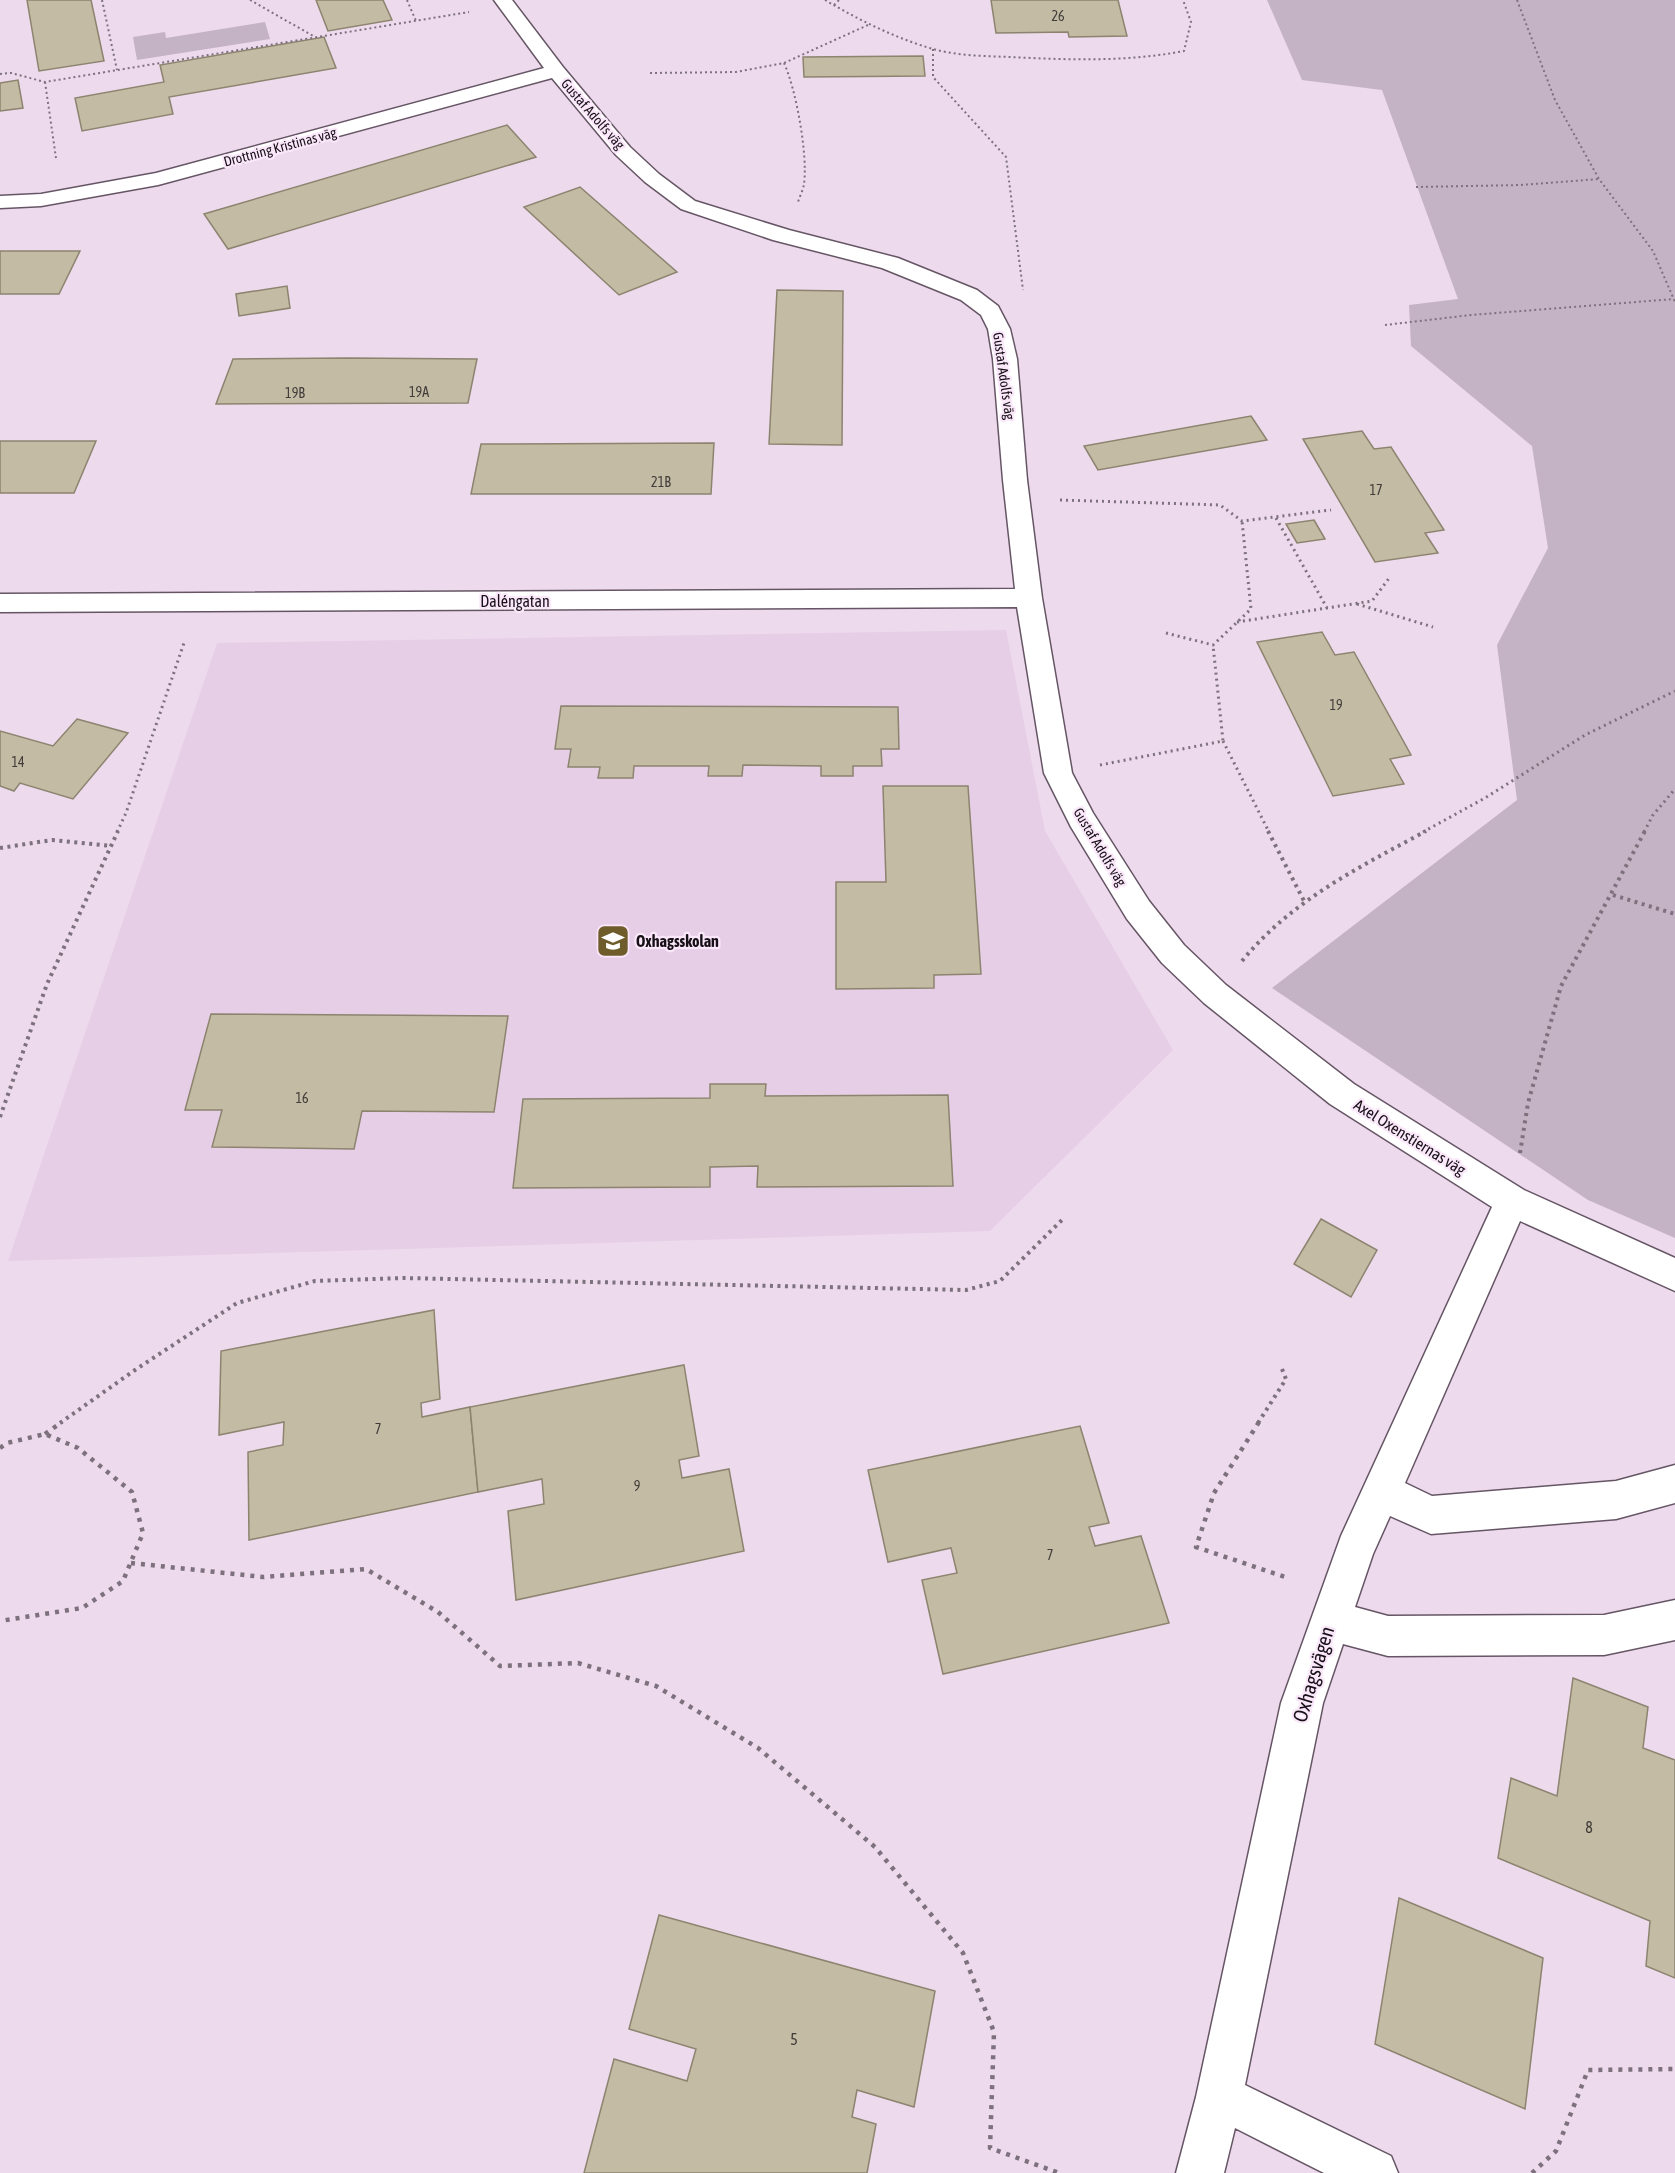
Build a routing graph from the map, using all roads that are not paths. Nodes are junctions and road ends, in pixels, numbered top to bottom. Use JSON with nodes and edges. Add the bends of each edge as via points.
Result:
{"nodes":[{"id":1,"x":505,"y":3,"type":"edge"},
{"id":2,"x":556,"y":71,"type":"junction"},
{"id":3,"x":0,"y":202,"type":"edge"},
{"id":4,"x":1029,"y":598,"type":"junction"},
{"id":5,"x":0,"y":603,"type":"edge"},
{"id":6,"x":1173,"y":954,"type":"joint"},
{"id":7,"x":1512,"y":1202,"type":"junction"},
{"id":8,"x":1675,"y":1275,"type":"edge"},
{"id":9,"x":1675,"y":1484,"type":"edge"},
{"id":10,"x":1381,"y":1492,"type":"junction"},
{"id":11,"x":1675,"y":1620,"type":"edge"},
{"id":12,"x":1330,"y":1621,"type":"junction"},
{"id":13,"x":1219,"y":2097,"type":"junction"},
{"id":14,"x":1200,"y":2173,"type":"edge"},
{"id":15,"x":1374,"y":2173,"type":"edge"}],
"edges":[{"from":1,"to":2,"type":"street","name":"Gustaf Adolfs väg"},
{"from":2,"to":3,"type":"street","name":"Drottning Kristinas väg","via":[[158,179],[41,200]]},
{"from":2,"to":4,"type":"street","name":"Gustaf Adolfs väg","via":[[624,151],[688,205],[781,235],[890,263],[969,295],[990,311],[999,329],[1008,381]]},
{"from":4,"to":5,"type":"street","name":"Daléngatan"},
{"from":4,"to":6,"type":"street","name":"Gustaf Adolfs väg","via":[[1058,773],[1081,819],[1138,909]]},
{"from":6,"to":7,"type":"street","name":"Axel Oxenstiernas väg","via":[[1215,994],[1342,1094]]},
{"from":7,"to":8,"type":"street","name":"Axel Oxenstiernas väg"},
{"from":7,"to":10,"type":"street","name":"Oxhagsvägen"},
{"from":9,"to":10,"type":"street","via":[[1616,1500],[1431,1515]]},
{"from":10,"to":12,"type":"street","name":"Oxhagsvägen","via":[[1354,1550]]},
{"from":11,"to":12,"type":"street","via":[[1604,1635],[1399,1636]]},
{"from":12,"to":13,"type":"street","name":"Oxhagsvägen","via":[[1302,1703]]},
{"from":13,"to":14,"type":"street","name":"Oxhagsvägen"},
{"from":13,"to":15,"type":"street"}]}
